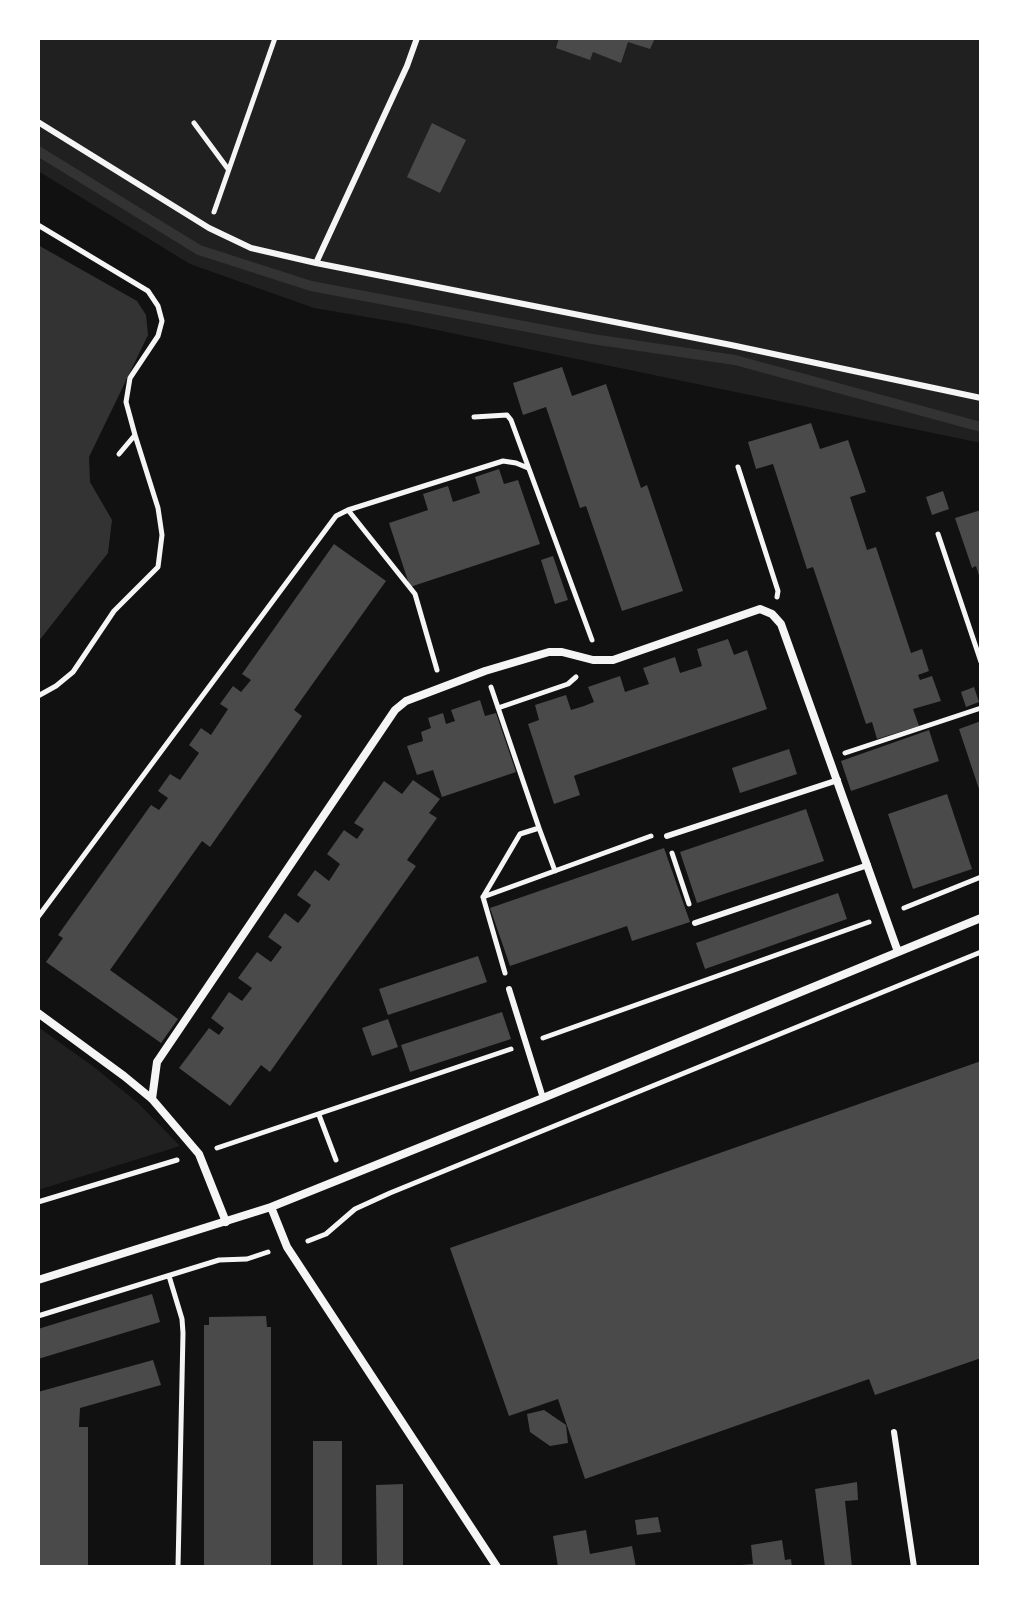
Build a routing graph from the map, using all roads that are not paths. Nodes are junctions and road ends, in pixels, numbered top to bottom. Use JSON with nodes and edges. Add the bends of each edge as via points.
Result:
{"nodes":[{"id":1,"x":417,"y":38,"type":"edge"},
{"id":2,"x":38,"y":122,"type":"edge"},
{"id":3,"x":316,"y":263,"type":"junction"},
{"id":4,"x":981,"y":398,"type":"edge"},
{"id":5,"x":838,"y":780,"type":"junction"},
{"id":6,"x":667,"y":836,"type":"road end"},
{"id":7,"x":868,"y":865,"type":"junction"},
{"id":8,"x":981,"y":918,"type":"edge"},
{"id":9,"x":695,"y":923,"type":"road end"},
{"id":10,"x":898,"y":952,"type":"junction"},
{"id":11,"x":509,"y":989,"type":"road end"},
{"id":12,"x":38,"y":1013,"type":"edge"},
{"id":13,"x":543,"y":1098,"type":"junction"},
{"id":14,"x":152,"y":1099,"type":"junction"},
{"id":15,"x":271,"y":1207,"type":"junction"},
{"id":16,"x":226,"y":1222,"type":"junction"},
{"id":17,"x":38,"y":1280,"type":"edge"},
{"id":18,"x":894,"y":1432,"type":"dead end"},
{"id":19,"x":497,"y":1567,"type":"edge"},
{"id":20,"x":914,"y":1567,"type":"edge"}],
"edges":[{"from":1,"to":3,"type":"lane"},
{"from":2,"to":3,"type":"lane","via":[[209,228],[251,248]]},
{"from":3,"to":4,"type":"lane"},
{"from":5,"to":6,"type":"lane"},
{"from":5,"to":7,"type":"street"},
{"from":5,"to":14,"type":"street","via":[[781,624],[760,609],[613,660],[549,652],[406,701],[157,1062]]},
{"from":7,"to":9,"type":"lane"},
{"from":7,"to":10,"type":"street"},
{"from":8,"to":10,"type":"street"},
{"from":10,"to":13,"type":"street"},
{"from":11,"to":13,"type":"lane"},
{"from":12,"to":14,"type":"street"},
{"from":13,"to":15,"type":"street"},
{"from":14,"to":16,"type":"street","via":[[199,1154]]},
{"from":15,"to":16,"type":"street"},
{"from":15,"to":19,"type":"street","via":[[287,1247]]},
{"from":16,"to":17,"type":"street"},
{"from":18,"to":20,"type":"lane"}]}
